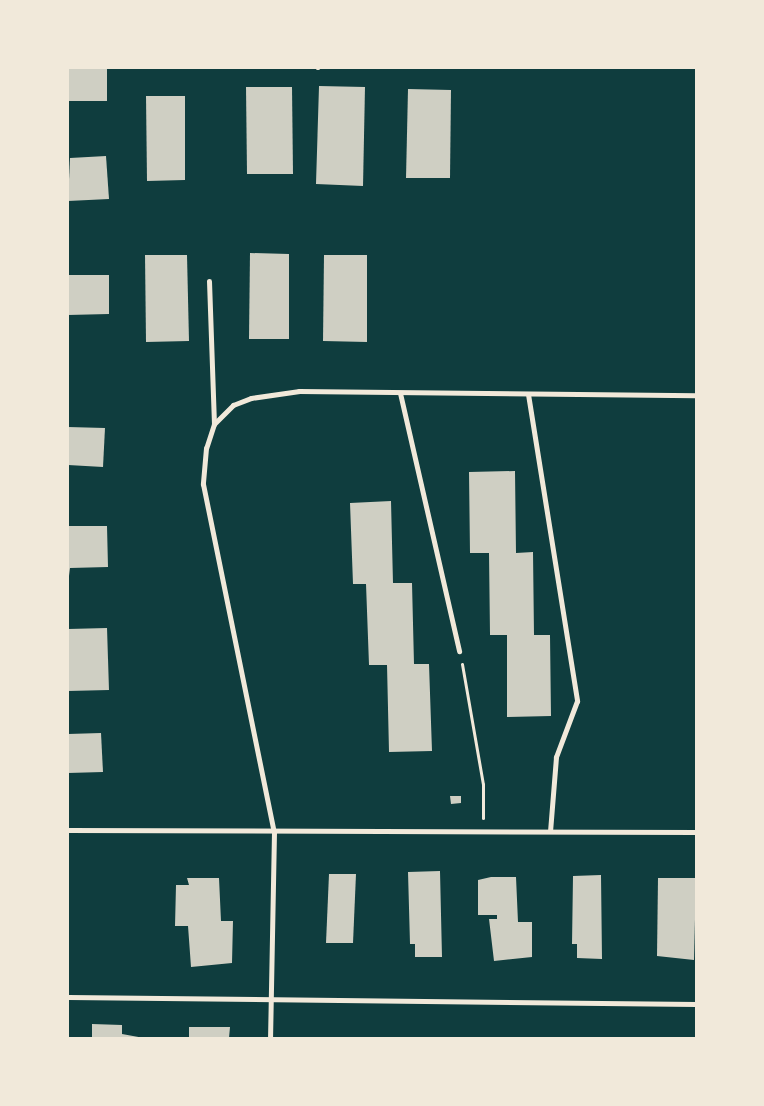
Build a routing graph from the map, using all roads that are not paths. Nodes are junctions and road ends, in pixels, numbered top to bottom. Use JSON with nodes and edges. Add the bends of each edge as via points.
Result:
{"nodes":[{"id":1,"x":208,"y":281,"type":"dead end"},
{"id":2,"x":400,"y":393,"type":"junction"},
{"id":3,"x":528,"y":394,"type":"junction"},
{"id":4,"x":696,"y":395,"type":"edge"},
{"id":5,"x":214,"y":424,"type":"junction"},
{"id":6,"x":459,"y":650,"type":"road end"},
{"id":7,"x":68,"y":830,"type":"edge"},
{"id":8,"x":550,"y":831,"type":"junction"},
{"id":9,"x":274,"y":832,"type":"junction"},
{"id":10,"x":696,"y":832,"type":"edge"},
{"id":11,"x":68,"y":997,"type":"edge"},
{"id":12,"x":270,"y":999,"type":"junction"},
{"id":13,"x":696,"y":1004,"type":"edge"},
{"id":14,"x":270,"y":1038,"type":"edge"}],
"edges":[{"from":1,"to":5,"type":"street"},
{"from":2,"to":3,"type":"street"},
{"from":2,"to":5,"type":"street","via":[[299,391],[251,398],[233,405]]},
{"from":2,"to":6,"type":"street"},
{"from":3,"to":4,"type":"street"},
{"from":3,"to":8,"type":"street","via":[[577,700],[556,757]]},
{"from":5,"to":9,"type":"street","via":[[206,448],[203,484]]},
{"from":7,"to":9,"type":"street"},
{"from":8,"to":9,"type":"street"},
{"from":8,"to":10,"type":"street"},
{"from":9,"to":12,"type":"street"},
{"from":11,"to":12,"type":"street"},
{"from":12,"to":13,"type":"street"},
{"from":12,"to":14,"type":"street"}]}
